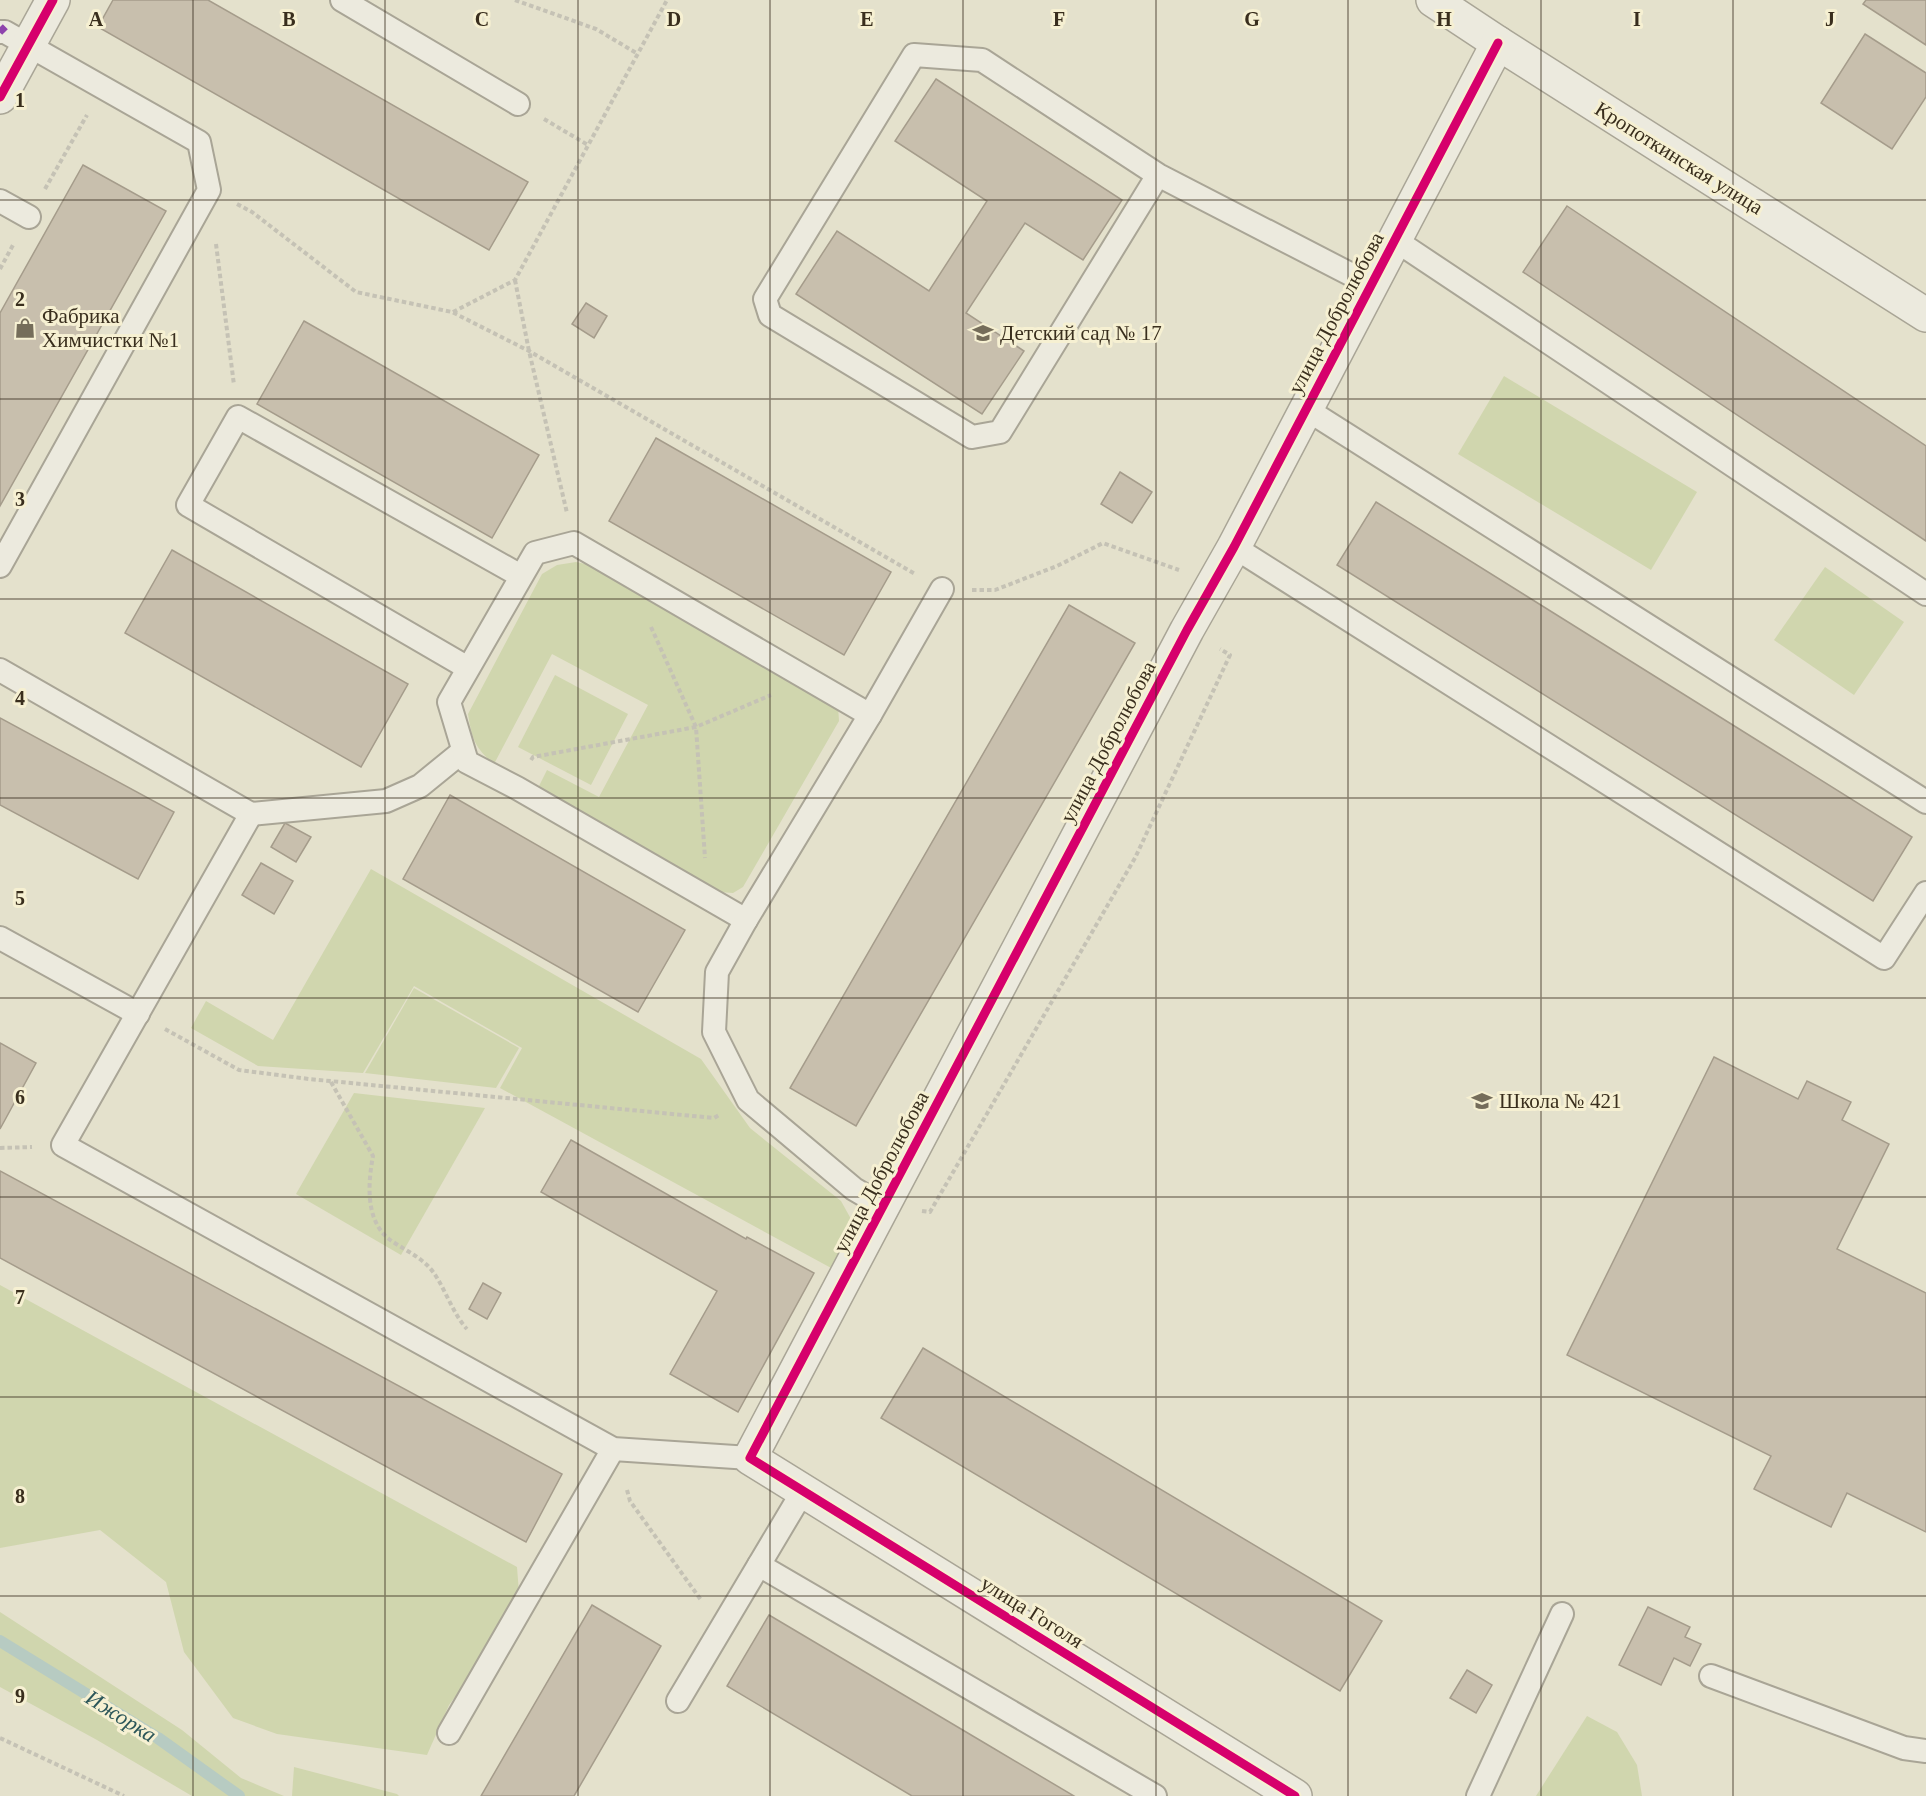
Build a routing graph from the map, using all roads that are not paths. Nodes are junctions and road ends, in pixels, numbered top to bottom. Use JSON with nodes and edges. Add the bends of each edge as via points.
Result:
{"nodes":[{"id":1,"x":53,"y":0,"type":"edge"},
{"id":2,"x":342,"y":0,"type":"edge"},
{"id":3,"x":1432,"y":0,"type":"edge"},
{"id":4,"x":14,"y":38,"type":"edge"},
{"id":5,"x":1498,"y":43,"type":"junction"},
{"id":6,"x":0,"y":97,"type":"edge"},
{"id":7,"x":518,"y":104,"type":"road end"},
{"id":8,"x":1158,"y":175,"type":"junction"},
{"id":9,"x":0,"y":201,"type":"edge"},
{"id":10,"x":29,"y":217,"type":"road end"},
{"id":11,"x":1395,"y":240,"type":"junction"},
{"id":12,"x":1374,"y":280,"type":"junction"},
{"id":13,"x":1926,"y":315,"type":"edge"},
{"id":14,"x":1306,"y":409,"type":"junction"},
{"id":15,"x":1234,"y":547,"type":"junction"},
{"id":16,"x":0,"y":566,"type":"edge"},
{"id":17,"x":521,"y":576,"type":"junction"},
{"id":18,"x":942,"y":589,"type":"road end"},
{"id":19,"x":1926,"y":594,"type":"edge"},
{"id":20,"x":468,"y":668,"type":"junction"},
{"id":21,"x":0,"y":670,"type":"edge"},
{"id":22,"x":870,"y":715,"type":"junction"},
{"id":23,"x":463,"y":751,"type":"junction"},
{"id":24,"x":1926,"y":802,"type":"edge"},
{"id":25,"x":251,"y":814,"type":"junction"},
{"id":26,"x":1926,"y":892,"type":"edge"},
{"id":27,"x":746,"y":920,"type":"junction"},
{"id":28,"x":0,"y":938,"type":"edge"},
{"id":29,"x":138,"y":1014,"type":"junction"},
{"id":30,"x":883,"y":1206,"type":"junction"},
{"id":31,"x":613,"y":1449,"type":"junction"},
{"id":32,"x":750,"y":1458,"type":"junction"},
{"id":33,"x":803,"y":1491,"type":"junction"},
{"id":34,"x":759,"y":1565,"type":"junction"},
{"id":35,"x":1562,"y":1614,"type":"dead end"},
{"id":36,"x":1711,"y":1676,"type":"dead end"},
{"id":37,"x":678,"y":1701,"type":"dead end"},
{"id":38,"x":449,"y":1733,"type":"dead end"},
{"id":39,"x":1926,"y":1751,"type":"edge"},
{"id":40,"x":1155,"y":1796,"type":"edge"},
{"id":41,"x":1295,"y":1796,"type":"edge"},
{"id":42,"x":1478,"y":1796,"type":"edge"}],
"edges":[{"from":1,"to":4,"type":"street"},
{"from":2,"to":7,"type":"lane"},
{"from":3,"to":5,"type":"street","name":"Кропоткинская улица"},
{"from":4,"to":6,"type":"street"},
{"from":4,"to":16,"type":"lane","via":[[199,142],[209,190]]},
{"from":5,"to":11,"type":"street","name":"улица Добролюбова"},
{"from":5,"to":13,"type":"street","name":"Кропоткинская улица"},
{"from":8,"to":8,"type":"lane","via":[[982,60],[914,55],[765,300],[770,315],[972,437],[1000,432]]},
{"from":8,"to":12,"type":"lane","via":[[1350,274]]},
{"from":9,"to":10,"type":"lane"},
{"from":11,"to":12,"type":"street","name":"улица Добролюбова"},
{"from":11,"to":19,"type":"lane"},
{"from":12,"to":14,"type":"street","name":"улица Добролюбова"},
{"from":14,"to":15,"type":"street","name":"улица Добролюбова"},
{"from":14,"to":24,"type":"lane"},
{"from":15,"to":26,"type":"lane","via":[[1884,958]]},
{"from":15,"to":30,"type":"street","name":"улица Добролюбова"},
{"from":17,"to":20,"type":"lane"},
{"from":17,"to":20,"type":"lane","via":[[238,417],[188,505]]},
{"from":17,"to":22,"type":"lane","via":[[535,553],[574,543]]},
{"from":18,"to":22,"type":"lane"},
{"from":20,"to":23,"type":"lane","via":[[449,702]]},
{"from":21,"to":25,"type":"lane"},
{"from":22,"to":27,"type":"lane"},
{"from":23,"to":25,"type":"lane","via":[[420,786],[386,801]]},
{"from":23,"to":27,"type":"lane","via":[[467,762]]},
{"from":25,"to":29,"type":"lane"},
{"from":27,"to":30,"type":"lane","via":[[717,972],[714,1032],[748,1100],[854,1189]]},
{"from":28,"to":29,"type":"lane"},
{"from":29,"to":31,"type":"lane","via":[[63,1145]]},
{"from":30,"to":32,"type":"street","name":"улица Добролюбова"},
{"from":31,"to":32,"type":"lane"},
{"from":31,"to":38,"type":"lane"},
{"from":32,"to":33,"type":"street","name":"улица Гоголя"},
{"from":33,"to":34,"type":"lane"},
{"from":33,"to":41,"type":"street","name":"улица Гоголя"},
{"from":34,"to":37,"type":"lane"},
{"from":34,"to":40,"type":"lane"},
{"from":35,"to":42,"type":"lane"},
{"from":36,"to":39,"type":"lane","via":[[1904,1748]]}]}
